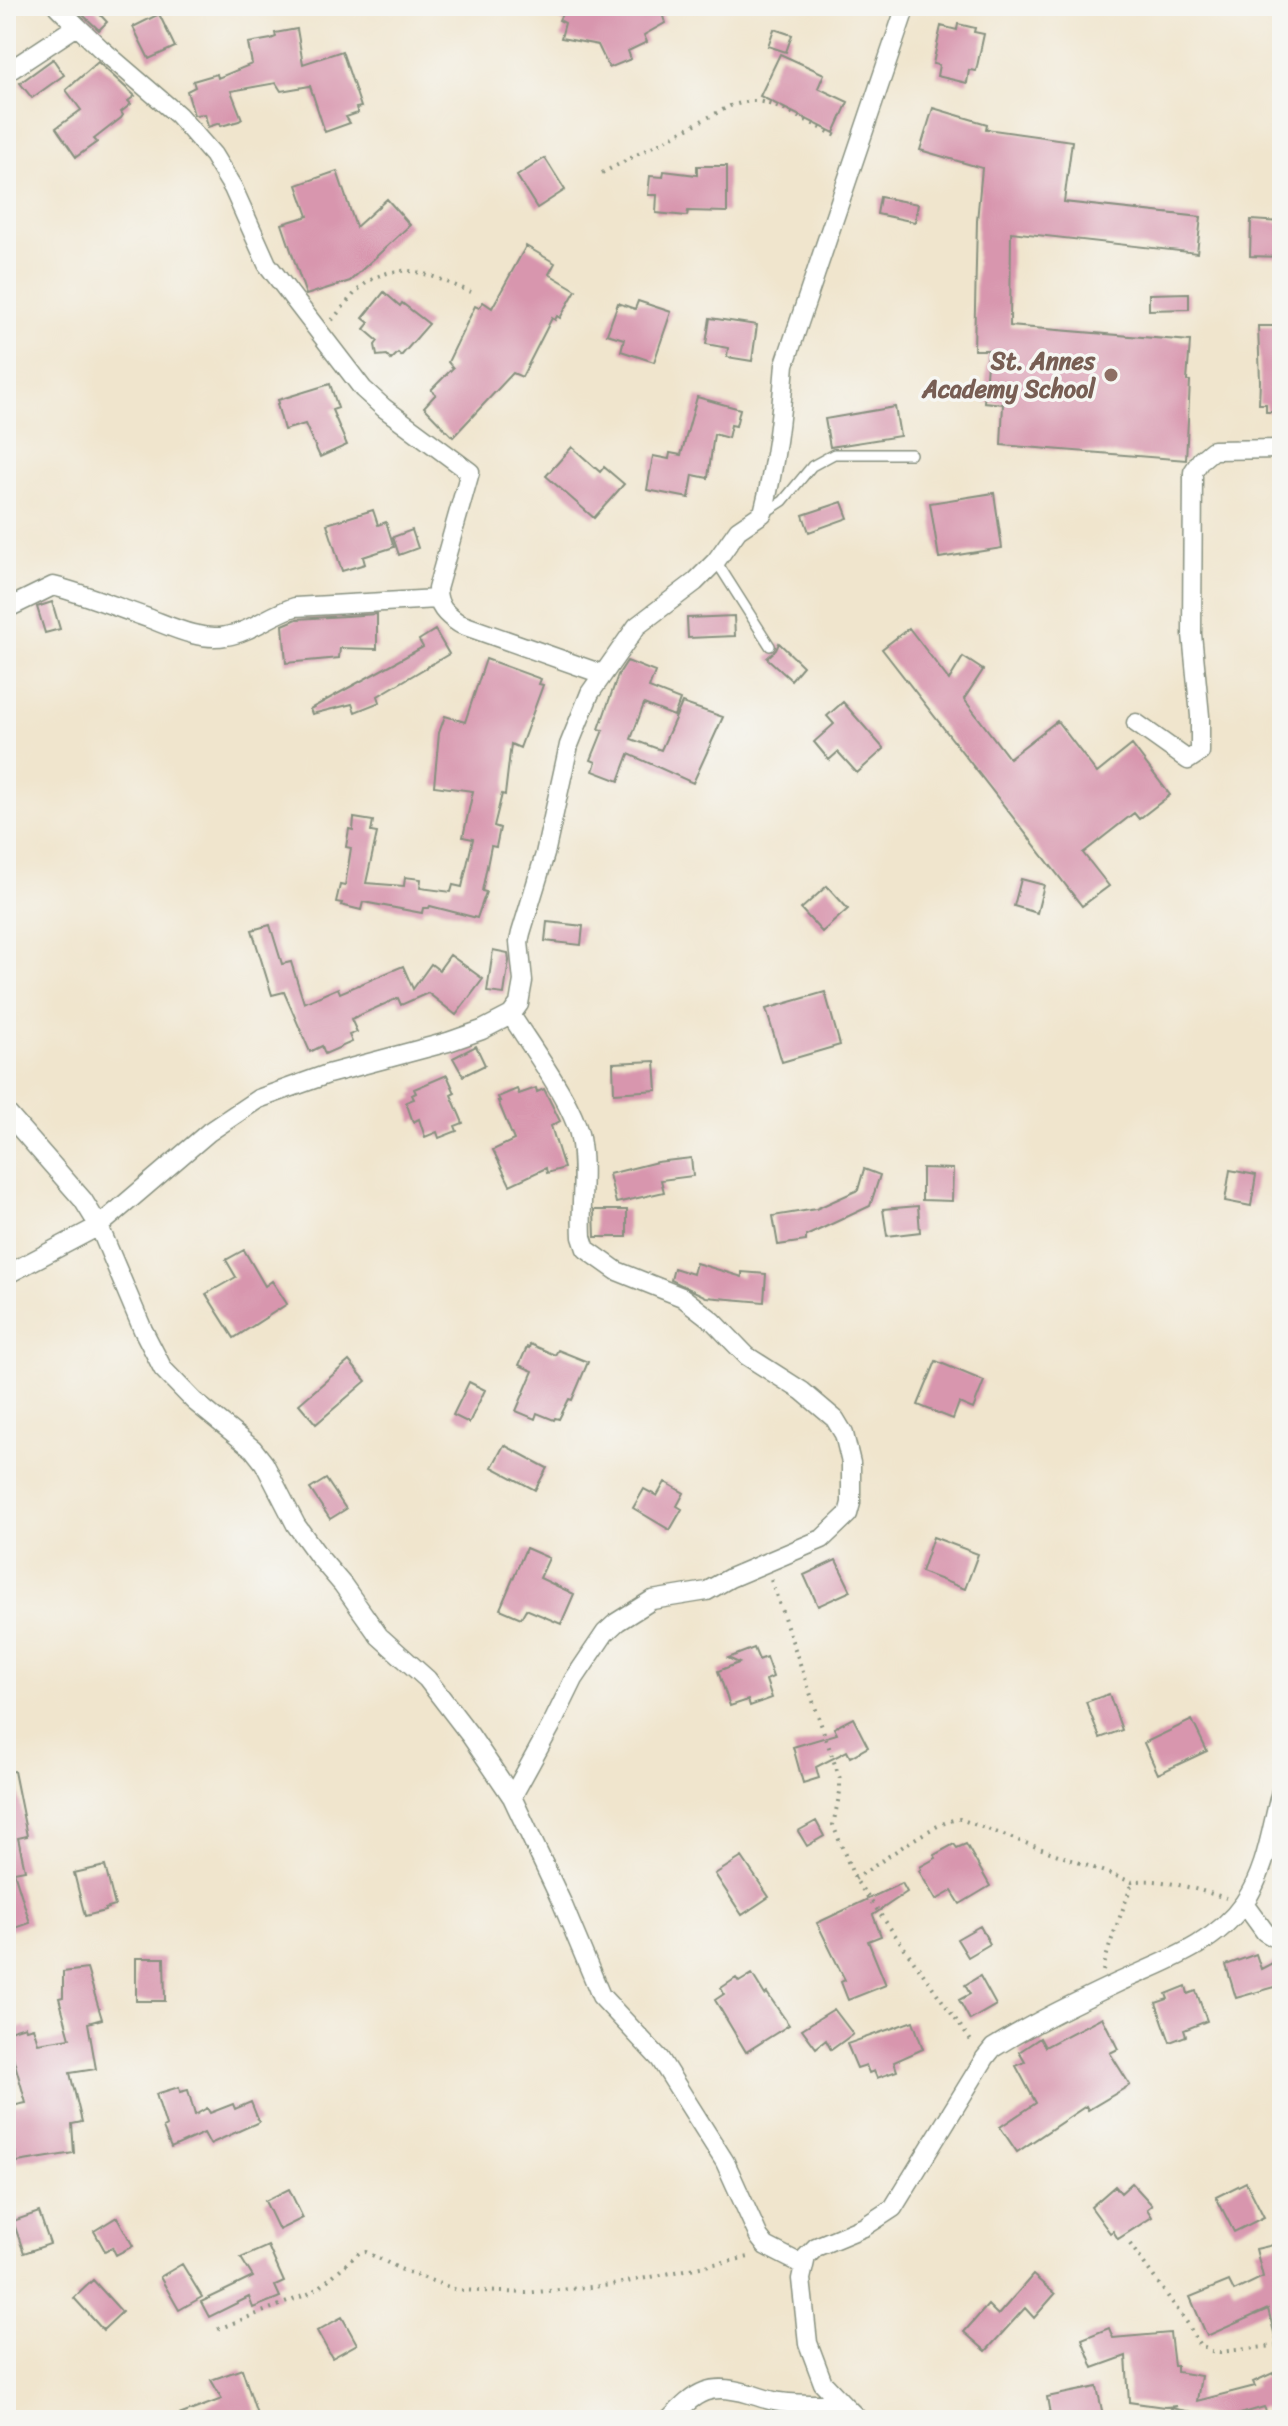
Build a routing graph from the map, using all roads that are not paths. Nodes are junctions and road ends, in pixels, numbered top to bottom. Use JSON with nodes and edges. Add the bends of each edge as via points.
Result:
{"nodes":[{"id":1,"x":57,"y":6,"type":"edge"},
{"id":2,"x":906,"y":6,"type":"edge"},
{"id":3,"x":1260,"y":6,"type":"edge"},
{"id":4,"x":1282,"y":15,"type":"edge"},
{"id":5,"x":77,"y":26,"type":"junction"},
{"id":6,"x":6,"y":73,"type":"edge"},
{"id":7,"x":1282,"y":449,"type":"edge"},
{"id":8,"x":911,"y":454,"type":"dead end"},
{"id":9,"x":763,"y":513,"type":"junction"},
{"id":10,"x":716,"y":561,"type":"junction"},
{"id":11,"x":437,"y":599,"type":"junction"},
{"id":12,"x":6,"y":609,"type":"edge"},
{"id":13,"x":770,"y":646,"type":"dead end"},
{"id":14,"x":602,"y":674,"type":"junction"},
{"id":15,"x":1136,"y":723,"type":"dead end"},
{"id":16,"x":511,"y":1015,"type":"junction"},
{"id":17,"x":6,"y":1112,"type":"edge"},
{"id":18,"x":99,"y":1226,"type":"junction"},
{"id":19,"x":6,"y":1275,"type":"edge"},
{"id":20,"x":1282,"y":1788,"type":"edge"},
{"id":21,"x":512,"y":1797,"type":"junction"},
{"id":22,"x":1244,"y":1903,"type":"junction"},
{"id":23,"x":1282,"y":1942,"type":"edge"},
{"id":24,"x":803,"y":2265,"type":"junction"},
{"id":25,"x":843,"y":2404,"type":"junction"},
{"id":26,"x":669,"y":2420,"type":"edge"},
{"id":27,"x":859,"y":2420,"type":"edge"}],
"edges":[{"from":1,"to":5,"type":"street"},
{"from":2,"to":9,"type":"street","via":[[785,364],[774,469]]},
{"from":3,"to":4,"type":"lane"},
{"from":5,"to":6,"type":"street"},
{"from":5,"to":11,"type":"street","via":[[178,115],[213,155],[267,264],[363,389],[470,472]]},
{"from":7,"to":15,"type":"street","via":[[1213,450],[1193,472],[1192,634],[1200,752],[1188,760]]},
{"from":8,"to":9,"type":"lane","via":[[834,454],[812,466],[783,501]]},
{"from":9,"to":10,"type":"street","via":[[738,530]]},
{"from":10,"to":13,"type":"lane"},
{"from":10,"to":14,"type":"street","via":[[637,626]]},
{"from":11,"to":12,"type":"street","via":[[295,607],[240,632],[209,637],[53,586]]},
{"from":11,"to":14,"type":"street","via":[[460,624]]},
{"from":14,"to":16,"type":"street","via":[[569,745],[519,942],[523,981]]},
{"from":16,"to":18,"type":"street","via":[[448,1042],[258,1099],[209,1132]]},
{"from":16,"to":21,"type":"street","via":[[575,1121],[586,1249],[617,1271],[682,1297],[747,1356],[813,1400],[835,1419],[851,1463],[848,1514],[822,1539],[707,1591],[640,1605],[605,1633],[574,1679]]},
{"from":17,"to":18,"type":"street","via":[[83,1200]]},
{"from":18,"to":19,"type":"street"},
{"from":18,"to":21,"type":"street","via":[[163,1369],[253,1449],[320,1558],[379,1636],[427,1679]]},
{"from":20,"to":22,"type":"street","via":[[1264,1864]]},
{"from":21,"to":24,"type":"street","via":[[601,1996],[660,2059],[725,2162],[759,2237]]},
{"from":22,"to":23,"type":"street","via":[[1265,1932]]},
{"from":22,"to":24,"type":"street","via":[[1185,1954],[993,2048],[893,2208],[816,2247]]},
{"from":24,"to":25,"type":"street","via":[[801,2298],[808,2343],[823,2383]]},
{"from":25,"to":26,"type":"street","via":[[779,2402],[716,2387],[688,2400]]},
{"from":25,"to":27,"type":"street"}]}
